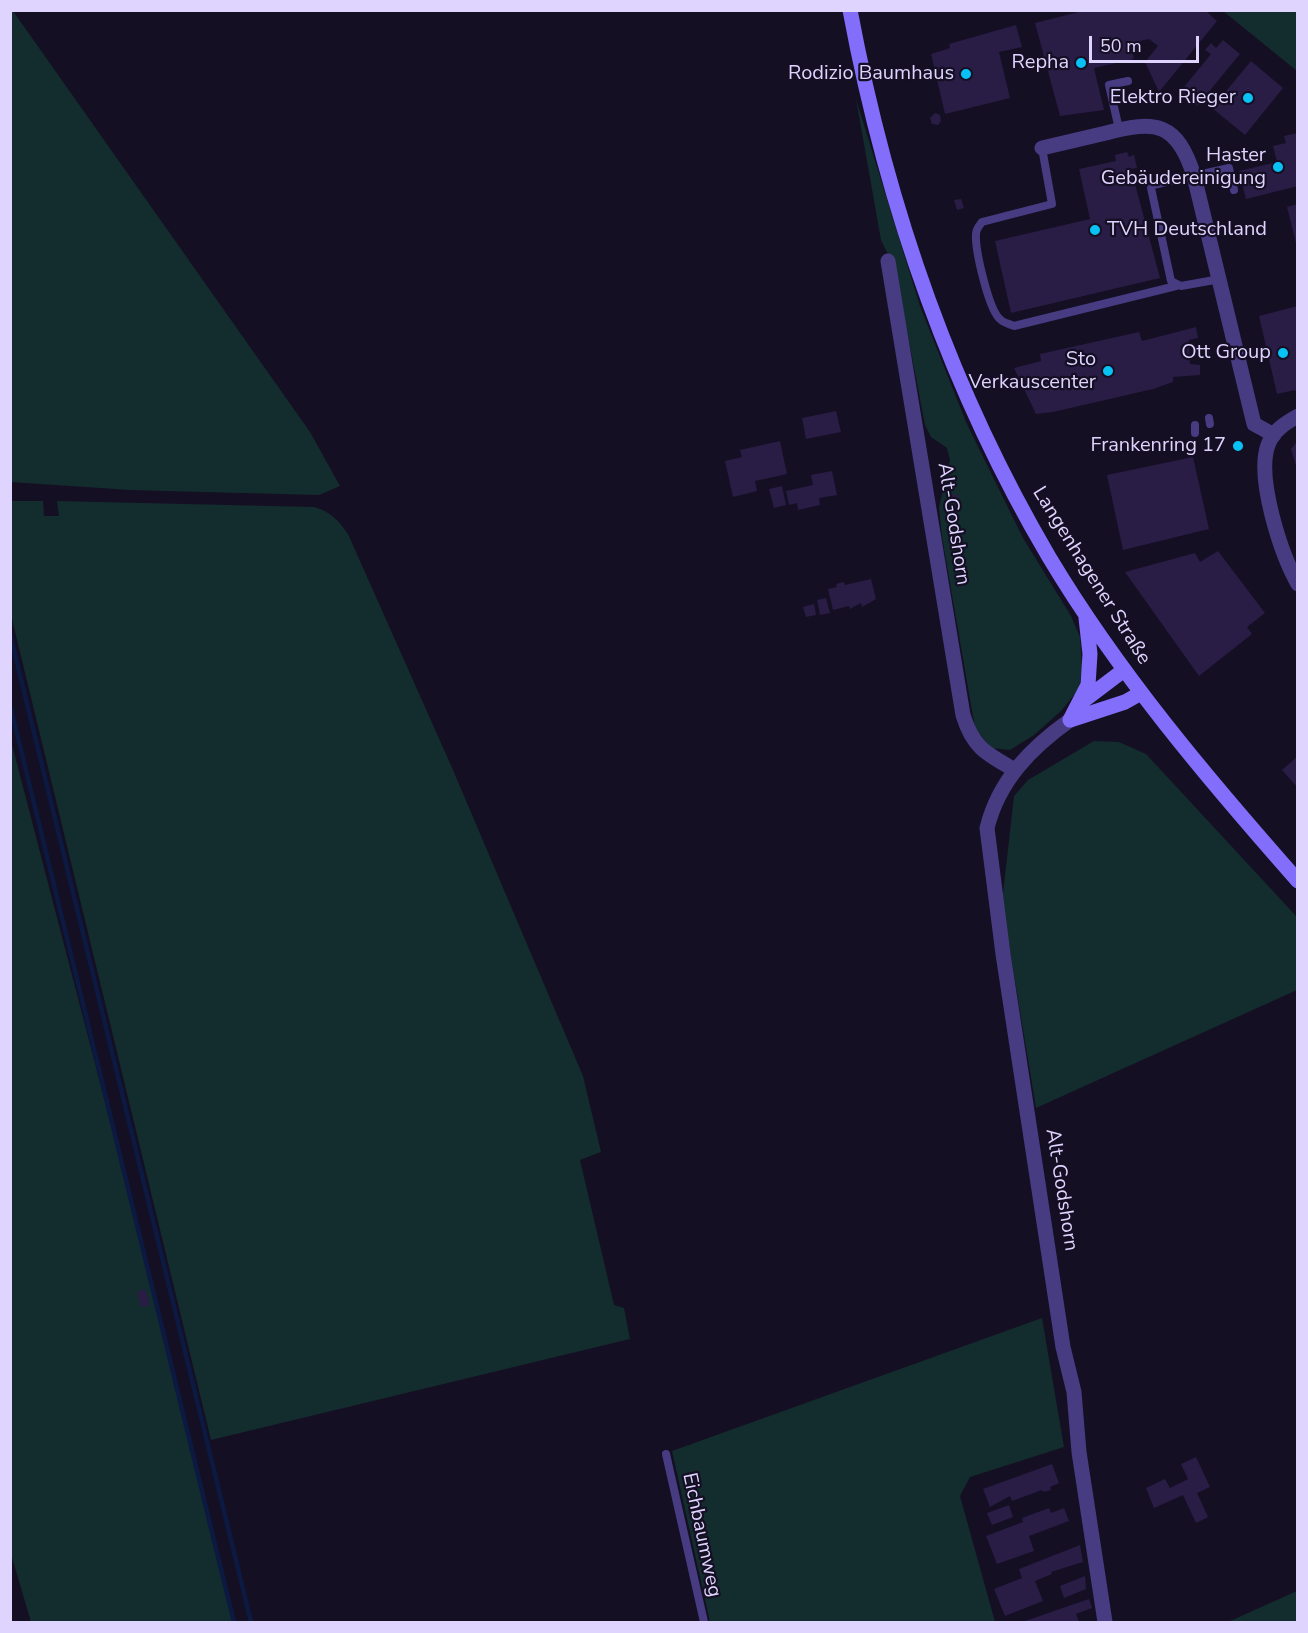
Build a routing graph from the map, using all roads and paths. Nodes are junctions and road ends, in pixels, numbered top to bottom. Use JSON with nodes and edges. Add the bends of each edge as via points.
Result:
{"nodes":[{"id":1,"x":850,"y":10,"type":"edge"},
{"id":2,"x":1128,"y":81,"type":"dead end"},
{"id":3,"x":1119,"y":129,"type":"junction"},
{"id":4,"x":1042,"y":148,"type":"joint"},
{"id":5,"x":1194,"y":176,"type":"junction"},
{"id":6,"x":1234,"y":190,"type":"dead end"},
{"id":7,"x":888,"y":261,"type":"dead end"},
{"id":8,"x":1220,"y":279,"type":"junction"},
{"id":9,"x":1176,"y":286,"type":"junction"},
{"id":10,"x":1298,"y":416,"type":"edge"},
{"id":11,"x":1274,"y":435,"type":"junction"},
{"id":12,"x":1298,"y":584,"type":"edge"},
{"id":13,"x":1086,"y":615,"type":"junction"},
{"id":14,"x":1124,"y":670,"type":"junction"},
{"id":15,"x":1141,"y":693,"type":"junction"},
{"id":16,"x":1078,"y":704,"type":"junction"},
{"id":17,"x":1070,"y":720,"type":"junction"},
{"id":18,"x":1015,"y":770,"type":"junction"},
{"id":19,"x":1298,"y":881,"type":"edge"},
{"id":20,"x":666,"y":1454,"type":"dead end"},
{"id":21,"x":704,"y":1623,"type":"edge"},
{"id":22,"x":1106,"y":1623,"type":"edge"}],
"edges":[{"from":1,"to":13,"type":"main road","name":"Langenhagener Straße","via":[[882,159],[905,239],[935,319],[1015,496]]},
{"from":2,"to":3,"type":"lane","via":[[1109,85]]},
{"from":3,"to":4,"type":"street"},
{"from":3,"to":5,"type":"street","via":[[1156,126],[1170,134],[1184,149]]},
{"from":4,"to":9,"type":"lane","via":[[1052,204],[982,222],[976,231],[983,274],[1000,320],[1014,326]]},
{"from":5,"to":6,"type":"lane","via":[[1229,168]]},
{"from":5,"to":8,"type":"street"},
{"from":5,"to":9,"type":"lane","via":[[1151,188]]},
{"from":7,"to":18,"type":"street","name":"Alt-Godshorn","via":[[963,715],[969,736],[983,752]]},
{"from":8,"to":9,"type":"lane"},
{"from":8,"to":11,"type":"street","via":[[1254,424]]},
{"from":10,"to":11,"type":"street"},
{"from":11,"to":12,"type":"street","via":[[1268,445],[1266,480],[1281,548]]},
{"from":13,"to":14,"type":"main road","name":"Langenhagener Straße"},
{"from":13,"to":16,"type":"main road","via":[[1088,685]]},
{"from":14,"to":15,"type":"main road","name":"Langenhagener Straße"},
{"from":14,"to":16,"type":"main road"},
{"from":15,"to":17,"type":"main road"},
{"from":15,"to":19,"type":"main road","name":"Langenhagener Straße","via":[[1193,760]]},
{"from":16,"to":17,"type":"main road"},
{"from":17,"to":18,"type":"street","name":"Alt-Godshorn","via":[[1043,740]]},
{"from":18,"to":22,"type":"street","name":"Alt-Godshorn","via":[[992,808],[987,828],[989,853],[1063,1347],[1074,1392],[1079,1452]]},
{"from":20,"to":21,"type":"lane","name":"Eichbaumweg"}]}
